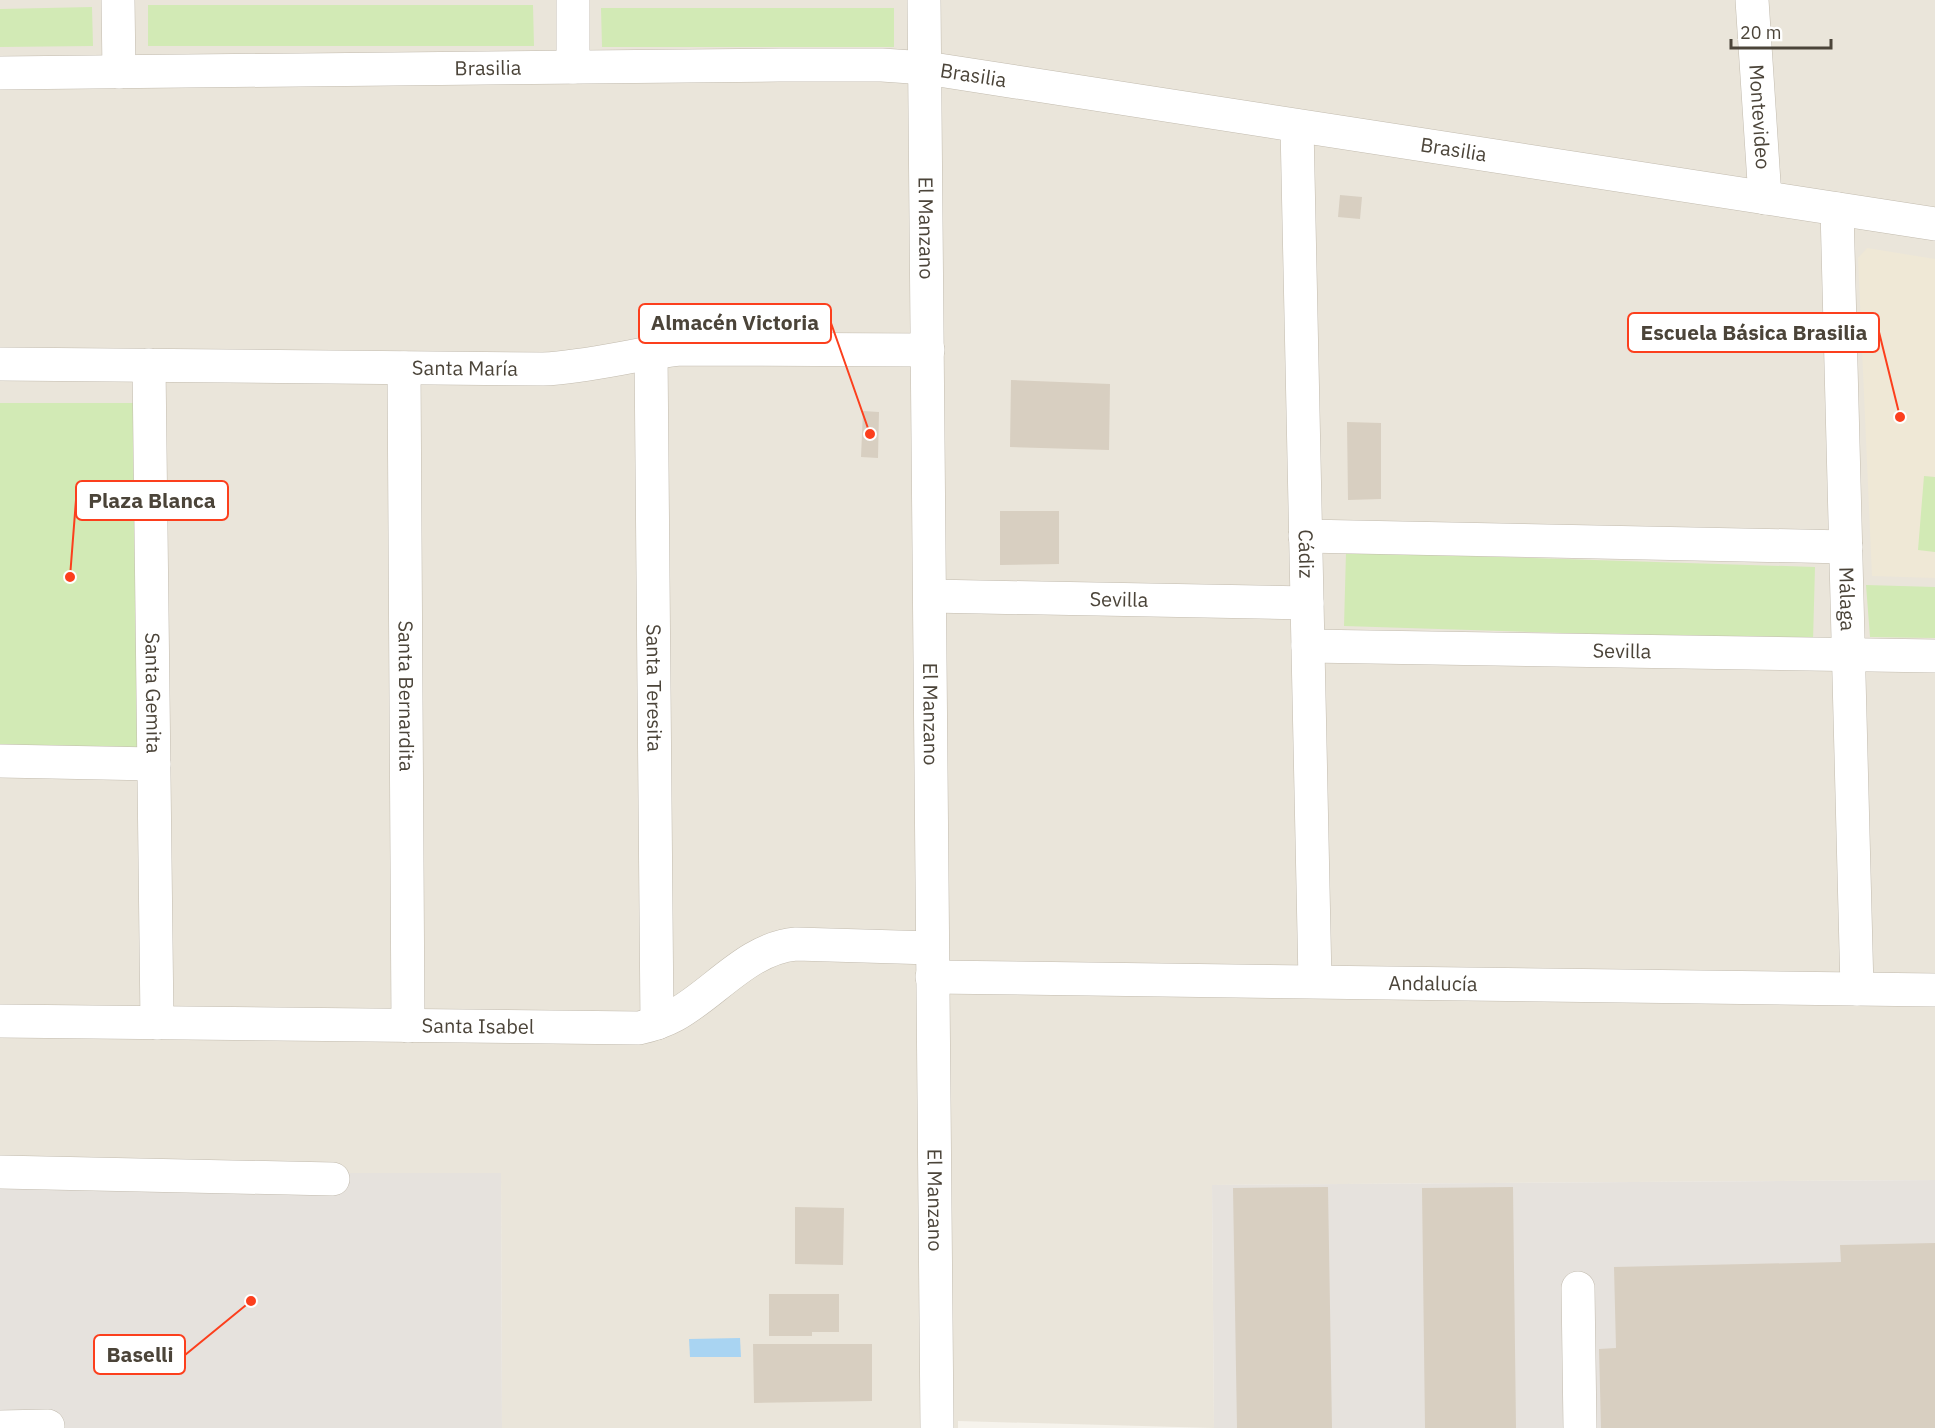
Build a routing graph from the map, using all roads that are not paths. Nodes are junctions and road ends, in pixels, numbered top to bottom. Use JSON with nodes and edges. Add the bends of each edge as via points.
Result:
{"nodes":[{"id":1,"x":118,"y":0,"type":"edge"},
{"id":2,"x":573,"y":0,"type":"edge"},
{"id":3,"x":924,"y":0,"type":"edge"},
{"id":4,"x":1752,"y":0,"type":"edge"},
{"id":5,"x":573,"y":67,"type":"junction"},
{"id":6,"x":926,"y":68,"type":"junction"},
{"id":7,"x":119,"y":72,"type":"junction"},
{"id":8,"x":0,"y":73,"type":"edge"},
{"id":9,"x":1298,"y":126,"type":"junction"},
{"id":10,"x":1765,"y":198,"type":"junction"},
{"id":11,"x":1837,"y":209,"type":"junction"},
{"id":12,"x":1935,"y":224,"type":"edge"},
{"id":13,"x":928,"y":350,"type":"junction"},
{"id":14,"x":651,"y":352,"type":"junction"},
{"id":15,"x":0,"y":364,"type":"edge"},
{"id":16,"x":149,"y":365,"type":"junction"},
{"id":17,"x":404,"y":368,"type":"junction"},
{"id":18,"x":1305,"y":536,"type":"junction"},
{"id":19,"x":1846,"y":547,"type":"junction"},
{"id":20,"x":930,"y":596,"type":"junction"},
{"id":21,"x":1307,"y":603,"type":"junction"},
{"id":22,"x":1308,"y":646,"type":"junction"},
{"id":23,"x":1849,"y":655,"type":"junction"},
{"id":24,"x":1935,"y":656,"type":"edge"},
{"id":25,"x":0,"y":762,"type":"edge"},
{"id":26,"x":154,"y":764,"type":"junction"},
{"id":27,"x":932,"y":963,"type":"junction"},
{"id":28,"x":1315,"y":981,"type":"junction"},
{"id":29,"x":1857,"y":989,"type":"junction"},
{"id":30,"x":1935,"y":990,"type":"edge"},
{"id":31,"x":0,"y":1021,"type":"edge"},
{"id":32,"x":157,"y":1023,"type":"junction"},
{"id":33,"x":657,"y":1023,"type":"junction"},
{"id":34,"x":408,"y":1026,"type":"junction"},
{"id":35,"x":0,"y":1172,"type":"edge"},
{"id":36,"x":333,"y":1179,"type":"dead end"},
{"id":37,"x":1578,"y":1288,"type":"dead end"},
{"id":38,"x":48,"y":1426,"type":"dead end"},
{"id":39,"x":0,"y":1427,"type":"edge"},
{"id":40,"x":937,"y":1428,"type":"edge"},
{"id":41,"x":1580,"y":1428,"type":"edge"}],
"edges":[{"from":1,"to":7,"type":"street"},
{"from":2,"to":5,"type":"street"},
{"from":3,"to":6,"type":"street","name":"El Manzano"},
{"from":4,"to":10,"type":"street","name":"Montevideo"},
{"from":5,"to":6,"type":"street","name":"Brasilia"},
{"from":5,"to":7,"type":"street","name":"Brasilia"},
{"from":6,"to":9,"type":"street","name":"Brasilia"},
{"from":6,"to":13,"type":"street","name":"El Manzano"},
{"from":7,"to":8,"type":"street","name":"Brasilia"},
{"from":9,"to":10,"type":"street","name":"Brasilia"},
{"from":9,"to":18,"type":"street","name":"Cádiz"},
{"from":10,"to":11,"type":"street","name":"Brasilia"},
{"from":11,"to":12,"type":"street","name":"Brasilia"},
{"from":11,"to":19,"type":"street","name":"Málaga"},
{"from":13,"to":14,"type":"street","name":"Santa María","via":[[706,348]]},
{"from":13,"to":20,"type":"street","name":"El Manzano"},
{"from":14,"to":17,"type":"street","name":"Santa María","via":[[564,368]]},
{"from":14,"to":33,"type":"street","name":"Santa Teresita"},
{"from":15,"to":16,"type":"street","name":"Santa María"},
{"from":16,"to":17,"type":"street","name":"Santa María"},
{"from":16,"to":26,"type":"street","name":"Santa Gemita"},
{"from":17,"to":34,"type":"street","name":"Santa Bernardita"},
{"from":18,"to":19,"type":"street"},
{"from":18,"to":21,"type":"street","name":"Cádiz"},
{"from":19,"to":23,"type":"street","name":"Málaga"},
{"from":20,"to":21,"type":"street","name":"Sevilla"},
{"from":20,"to":27,"type":"street","name":"El Manzano"},
{"from":21,"to":22,"type":"street","name":"Cádiz"},
{"from":22,"to":23,"type":"street","name":"Sevilla"},
{"from":22,"to":28,"type":"street","name":"Cádiz"},
{"from":23,"to":24,"type":"street","name":"Sevilla"},
{"from":23,"to":29,"type":"street","name":"Málaga"},
{"from":25,"to":26,"type":"street"},
{"from":26,"to":32,"type":"street","name":"Santa Gemita"},
{"from":27,"to":28,"type":"street","name":"Andalucía"},
{"from":27,"to":33,"type":"street","name":"Santa Isabel","via":[[796,944],[775,948],[757,956],[675,1016]]},
{"from":27,"to":40,"type":"street","name":"El Manzano"},
{"from":28,"to":29,"type":"street","name":"Andalucía"},
{"from":29,"to":30,"type":"street","name":"Andalucía"},
{"from":31,"to":32,"type":"street","name":"Santa Isabel"},
{"from":32,"to":34,"type":"street","name":"Santa Isabel"},
{"from":33,"to":34,"type":"street","name":"Santa Isabel","via":[[622,1029]]},
{"from":35,"to":36,"type":"street"},
{"from":37,"to":41,"type":"street"},
{"from":38,"to":39,"type":"street"}]}
